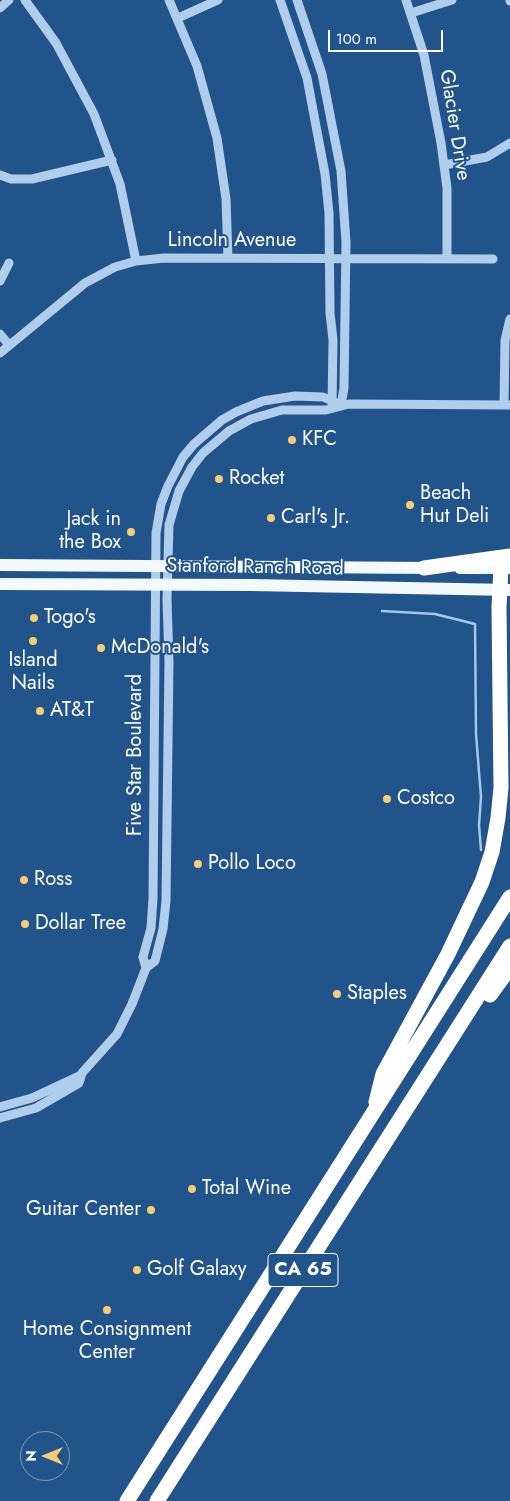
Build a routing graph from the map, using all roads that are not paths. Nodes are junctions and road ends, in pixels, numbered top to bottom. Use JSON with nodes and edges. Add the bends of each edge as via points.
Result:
{"nodes":[{"id":1,"x":9,"y":0,"type":"edge"},
{"id":2,"x":25,"y":0,"type":"edge"},
{"id":3,"x":169,"y":0,"type":"edge"},
{"id":4,"x":218,"y":0,"type":"edge"},
{"id":5,"x":280,"y":0,"type":"edge"},
{"id":6,"x":297,"y":0,"type":"edge"},
{"id":7,"x":406,"y":0,"type":"edge"},
{"id":8,"x":452,"y":0,"type":"edge"},
{"id":9,"x":0,"y":8,"type":"edge"},
{"id":10,"x":411,"y":13,"type":"junction"},
{"id":11,"x":178,"y":18,"type":"junction"},
{"id":12,"x":510,"y":143,"type":"edge"},
{"id":13,"x":112,"y":160,"type":"junction"},
{"id":14,"x":444,"y":165,"type":"junction"},
{"id":15,"x":0,"y":175,"type":"edge"},
{"id":16,"x":228,"y":258,"type":"junction"},
{"id":17,"x":330,"y":259,"type":"junction"},
{"id":18,"x":346,"y":259,"type":"junction"},
{"id":19,"x":447,"y":259,"type":"junction"},
{"id":20,"x":493,"y":259,"type":"dead end"},
{"id":21,"x":136,"y":261,"type":"junction"},
{"id":22,"x":9,"y":262,"type":"dead end"},
{"id":23,"x":0,"y":281,"type":"edge"},
{"id":24,"x":510,"y":319,"type":"edge"},
{"id":25,"x":0,"y":334,"type":"edge"},
{"id":26,"x":9,"y":345,"type":"junction"},
{"id":27,"x":0,"y":353,"type":"edge"},
{"id":28,"x":263,"y":402,"type":"junction"},
{"id":29,"x":335,"y":404,"type":"junction"},
{"id":30,"x":507,"y":405,"type":"edge"},
{"id":31,"x":241,"y":424,"type":"junction"},
{"id":32,"x":184,"y":457,"type":"junction"},
{"id":33,"x":179,"y":491,"type":"junction"},
{"id":34,"x":507,"y":564,"type":"edge"},
{"id":35,"x":0,"y":565,"type":"edge"},
{"id":36,"x":161,"y":566,"type":"junction"},
{"id":37,"x":424,"y":568,"type":"joint"},
{"id":38,"x":0,"y":584,"type":"edge"},
{"id":39,"x":161,"y":585,"type":"junction"},
{"id":40,"x":505,"y":590,"type":"edge"},
{"id":41,"x":154,"y":672,"type":"junction"},
{"id":42,"x":168,"y":673,"type":"junction"},
{"id":43,"x":510,"y":896,"type":"edge"},
{"id":44,"x":510,"y":946,"type":"edge"},
{"id":45,"x":146,"y":968,"type":"junction"},
{"id":46,"x":510,"y":968,"type":"edge"},
{"id":47,"x":451,"y":1040,"type":"junction"},
{"id":48,"x":81,"y":1075,"type":"junction"},
{"id":49,"x":0,"y":1107,"type":"edge"},
{"id":50,"x":0,"y":1118,"type":"edge"},
{"id":51,"x":371,"y":1118,"type":"junction"},
{"id":52,"x":127,"y":1501,"type":"edge"},
{"id":53,"x":157,"y":1501,"type":"edge"}],
"edges":[{"from":1,"to":9,"type":"street"},
{"from":2,"to":13,"type":"street","via":[[56,43],[83,91]]},
{"from":3,"to":11,"type":"street"},
{"from":4,"to":11,"type":"street"},
{"from":5,"to":17,"type":"street","via":[[307,78],[319,134],[329,213]]},
{"from":6,"to":18,"type":"street","via":[[322,74],[335,132],[345,211]]},
{"from":7,"to":10,"type":"street","name":"Glacier Drive"},
{"from":8,"to":10,"type":"street"},
{"from":10,"to":14,"type":"street","name":"Glacier Drive","via":[[424,55]]},
{"from":11,"to":16,"type":"street","via":[[204,88],[217,138],[226,199]]},
{"from":12,"to":14,"type":"street","via":[[487,157]]},
{"from":13,"to":15,"type":"street","via":[[32,179],[11,179]]},
{"from":13,"to":21,"type":"street"},
{"from":14,"to":19,"type":"street","name":"Glacier Drive"},
{"from":16,"to":17,"type":"street","name":"Lincoln Avenue"},
{"from":16,"to":21,"type":"street","name":"Lincoln Avenue"},
{"from":17,"to":18,"type":"street","name":"Lincoln Avenue"},
{"from":17,"to":29,"type":"street"},
{"from":18,"to":19,"type":"street","name":"Lincoln Avenue"},
{"from":18,"to":29,"type":"street","via":[[344,388]]},
{"from":19,"to":20,"type":"street","name":"Lincoln Avenue"},
{"from":21,"to":26,"type":"street","name":"Lincoln Avenue","via":[[115,267],[85,283]]},
{"from":22,"to":23,"type":"street"},
{"from":24,"to":30,"type":"street","via":[[505,340]]},
{"from":25,"to":26,"type":"street"},
{"from":26,"to":27,"type":"street","name":"Lincoln Avenue"},
{"from":28,"to":29,"type":"street","name":"Five Star Boulevard","via":[[295,396],[324,397]]},
{"from":28,"to":31,"type":"street","via":[[262,408]]},
{"from":28,"to":32,"type":"street","name":"Five Star Boulevard","via":[[222,420]]},
{"from":29,"to":30,"type":"street","name":"Five Star Boulevard"},
{"from":29,"to":31,"type":"street","name":"Five Star Boulevard","via":[[326,410],[282,410]]},
{"from":31,"to":33,"type":"street","name":"Five Star Boulevard","via":[[229,430],[203,453]]},
{"from":32,"to":33,"type":"street","via":[[186,463]]},
{"from":32,"to":36,"type":"street","name":"Five Star Boulevard","via":[[161,504],[156,533]]},
{"from":33,"to":36,"type":"street","name":"Five Star Boulevard"},
{"from":34,"to":37,"type":"highway"},
{"from":34,"to":40,"type":"highway"},
{"from":35,"to":36,"type":"main road","name":"Stanford Ranch Road"},
{"from":36,"to":37,"type":"main road","name":"Stanford Ranch Road"},
{"from":36,"to":39,"type":"street","name":"Five Star Boulevard"},
{"from":38,"to":39,"type":"main road","name":"Stanford Ranch Road"},
{"from":39,"to":40,"type":"main road","name":"Stanford Ranch Road"},
{"from":39,"to":41,"type":"street","name":"Five Star Boulevard"},
{"from":39,"to":42,"type":"street","name":"Five Star Boulevard"},
{"from":40,"to":51,"type":"highway","via":[[501,788],[492,852],[482,882],[448,954],[383,1074]]},
{"from":41,"to":42,"type":"street"},
{"from":41,"to":45,"type":"street","name":"Five Star Boulevard","via":[[153,899],[143,957]]},
{"from":42,"to":45,"type":"street","name":"Five Star Boulevard","via":[[166,901],[155,961]]},
{"from":43,"to":51,"type":"highway","number":"CA 65"},
{"from":44,"to":47,"type":"highway","number":"CA 65"},
{"from":45,"to":48,"type":"street","name":"Five Star Boulevard","via":[[117,1034]]},
{"from":46,"to":47,"type":"highway","via":[[469,1022]]},
{"from":47,"to":53,"type":"highway","number":"CA 65"},
{"from":48,"to":49,"type":"street","name":"Five Star Boulevard","via":[[32,1098]]},
{"from":48,"to":50,"type":"street","name":"Five Star Boulevard","via":[[79,1083],[46,1104]]},
{"from":51,"to":52,"type":"highway","number":"CA 65"}]}
